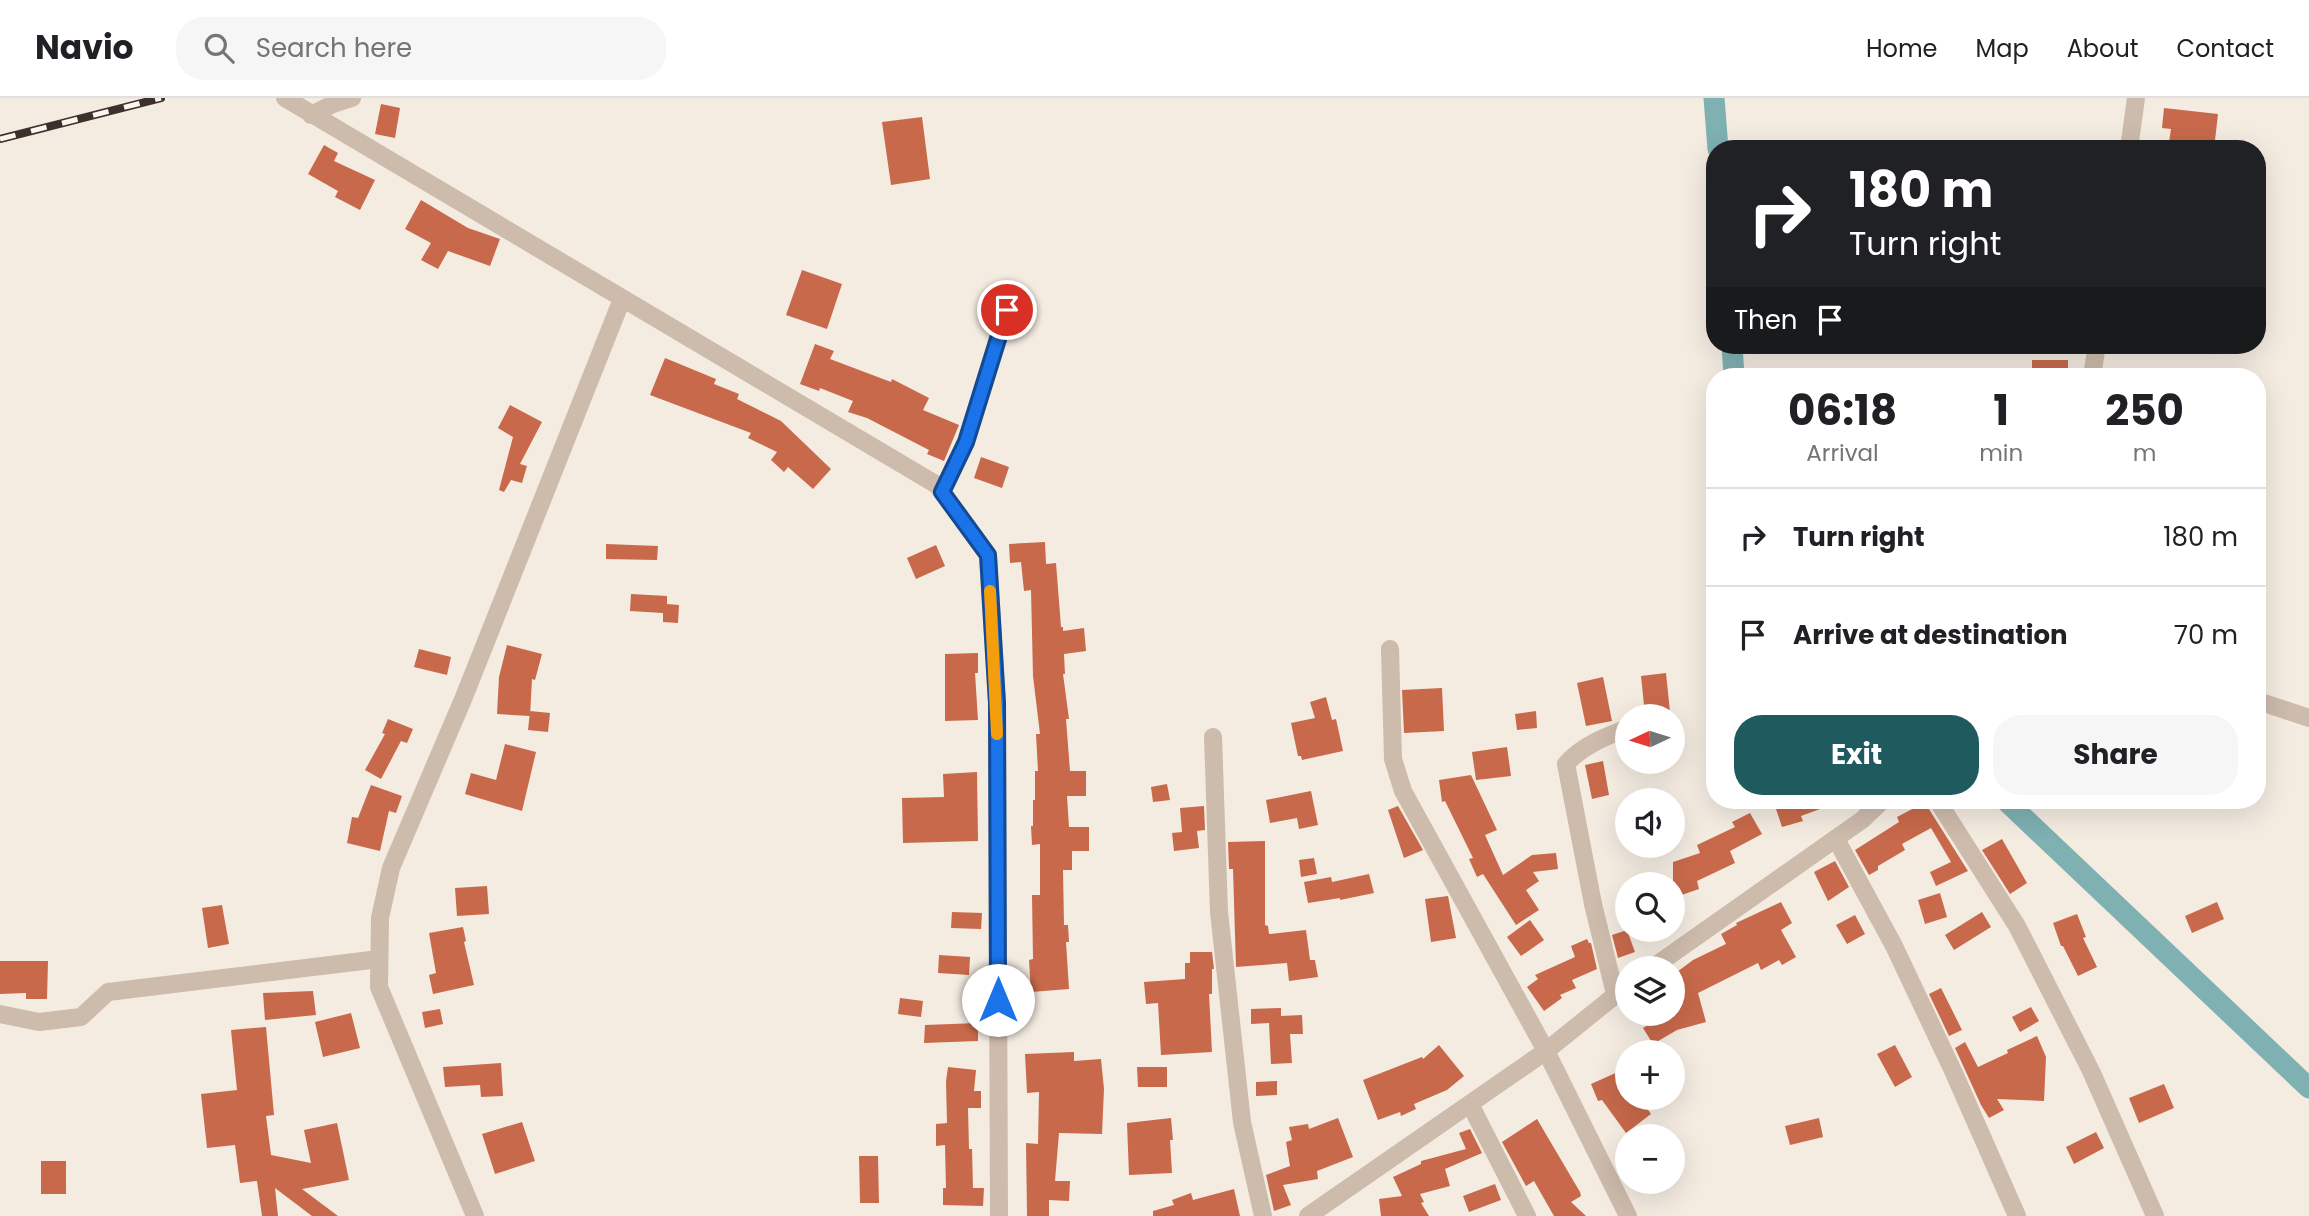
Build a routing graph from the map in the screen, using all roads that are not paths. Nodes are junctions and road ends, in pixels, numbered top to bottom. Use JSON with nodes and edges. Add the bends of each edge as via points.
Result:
{"nodes":[{"id":1,"x":285,"y":98,"type":"edge"},
{"id":2,"x":352,"y":98,"type":"edge"},
{"id":3,"x":2136,"y":98,"type":"edge"},
{"id":4,"x":311,"y":115,"type":"junction"},
{"id":5,"x":2130,"y":140,"type":"edge"},
{"id":6,"x":622,"y":299,"type":"junction"},
{"id":7,"x":1007,"y":310,"type":"dead end"},
{"id":8,"x":942,"y":492,"type":"junction"},
{"id":9,"x":1390,"y":649,"type":"dead end"},
{"id":10,"x":2266,"y":704,"type":"edge"},
{"id":11,"x":2309,"y":718,"type":"edge"},
{"id":12,"x":1615,"y":733,"type":"edge"},
{"id":13,"x":1213,"y":737,"type":"dead end"},
{"id":14,"x":1874,"y":809,"type":"edge"},
{"id":15,"x":1943,"y":809,"type":"edge"},
{"id":16,"x":1836,"y":839,"type":"junction"},
{"id":17,"x":1669,"y":956,"type":"edge"},
{"id":18,"x":379,"y":959,"type":"junction"},
{"id":19,"x":1615,"y":972,"type":"edge"},
{"id":20,"x":1615,"y":995,"type":"edge"},
{"id":21,"x":0,"y":1014,"type":"edge"},
{"id":22,"x":1546,"y":1051,"type":"junction"},
{"id":23,"x":1470,"y":1104,"type":"junction"},
{"id":24,"x":475,"y":1216,"type":"edge"},
{"id":25,"x":999,"y":1216,"type":"edge"},
{"id":26,"x":1263,"y":1216,"type":"edge"},
{"id":27,"x":1308,"y":1216,"type":"edge"},
{"id":28,"x":1527,"y":1216,"type":"edge"},
{"id":29,"x":1628,"y":1216,"type":"edge"},
{"id":30,"x":2017,"y":1216,"type":"edge"},
{"id":31,"x":2155,"y":1216,"type":"edge"}],
"edges":[{"from":1,"to":4,"type":"street"},
{"from":2,"to":4,"type":"street"},
{"from":3,"to":5,"type":"street"},
{"from":4,"to":6,"type":"street"},
{"from":6,"to":8,"type":"street"},
{"from":6,"to":18,"type":"street","via":[[391,868],[380,918]]},
{"from":7,"to":8,"type":"street","via":[[966,442]]},
{"from":8,"to":25,"type":"street","via":[[988,555],[997,703]]},
{"from":9,"to":22,"type":"street","via":[[1394,759],[1403,791]]},
{"from":10,"to":11,"type":"street"},
{"from":12,"to":19,"type":"street","via":[[1575,754],[1566,764],[1593,904]]},
{"from":13,"to":26,"type":"street","via":[[1219,912],[1242,1122]]},
{"from":14,"to":16,"type":"street"},
{"from":15,"to":31,"type":"street","via":[[2017,926],[2091,1071]]},
{"from":16,"to":17,"type":"street"},
{"from":16,"to":30,"type":"street","via":[[1894,946]]},
{"from":18,"to":21,"type":"street","via":[[108,992],[81,1017],[39,1022]]},
{"from":18,"to":24,"type":"street","via":[[379,987]]},
{"from":20,"to":22,"type":"street"},
{"from":22,"to":23,"type":"street"},
{"from":22,"to":29,"type":"street"},
{"from":23,"to":27,"type":"street"},
{"from":23,"to":28,"type":"street"}]}
